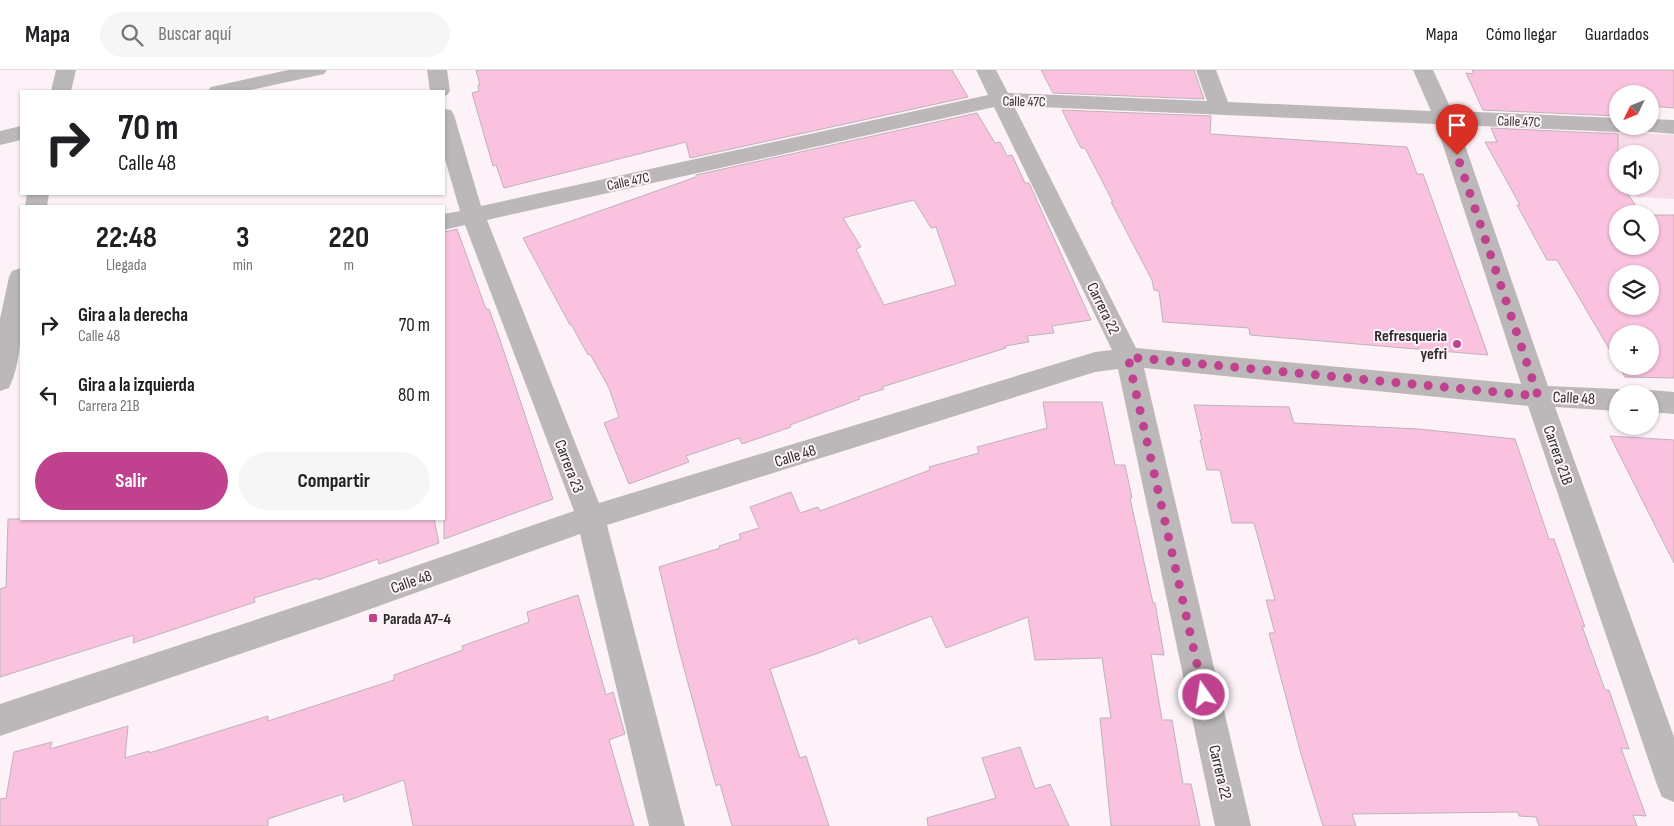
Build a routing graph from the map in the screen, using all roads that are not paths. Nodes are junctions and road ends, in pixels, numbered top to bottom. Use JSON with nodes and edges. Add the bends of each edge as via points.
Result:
{"nodes":[{"id":1,"x":66,"y":70,"type":"edge"},
{"id":2,"x":317,"y":70,"type":"edge"},
{"id":3,"x":436,"y":70,"type":"edge"},
{"id":4,"x":986,"y":70,"type":"edge"},
{"id":5,"x":1206,"y":70,"type":"edge"},
{"id":6,"x":1423,"y":70,"type":"edge"},
{"id":7,"x":61,"y":90,"type":"edge"},
{"id":8,"x":223,"y":90,"type":"edge"},
{"id":9,"x":440,"y":90,"type":"edge"},
{"id":10,"x":1001,"y":99,"type":"junction"},
{"id":11,"x":1220,"y":108,"type":"junction"},
{"id":12,"x":1444,"y":118,"type":"junction"},
{"id":13,"x":445,"y":119,"type":"edge"},
{"id":14,"x":1609,"y":125,"type":"edge"},
{"id":15,"x":1659,"y":126,"type":"edge"},
{"id":16,"x":1674,"y":127,"type":"edge"},
{"id":17,"x":20,"y":134,"type":"edge"},
{"id":18,"x":0,"y":138,"type":"edge"},
{"id":19,"x":473,"y":215,"type":"junction"},
{"id":20,"x":445,"y":222,"type":"edge"},
{"id":21,"x":20,"y":283,"type":"edge"},
{"id":22,"x":11,"y":329,"type":"edge"},
{"id":23,"x":1128,"y":357,"type":"junction"},
{"id":24,"x":0,"y":381,"type":"edge"},
{"id":25,"x":1538,"y":396,"type":"junction"},
{"id":26,"x":1609,"y":400,"type":"edge"},
{"id":27,"x":1659,"y":402,"type":"edge"},
{"id":28,"x":1674,"y":403,"type":"edge"},
{"id":29,"x":591,"y":518,"type":"junction"},
{"id":30,"x":0,"y":720,"type":"edge"},
{"id":31,"x":1674,"y":785,"type":"edge"},
{"id":32,"x":667,"y":826,"type":"edge"},
{"id":33,"x":1233,"y":826,"type":"edge"}],
"edges":[{"from":1,"to":7,"type":"street"},
{"from":2,"to":8,"type":"street"},
{"from":3,"to":9,"type":"street"},
{"from":4,"to":10,"type":"street","name":"Carrera 22"},
{"from":5,"to":11,"type":"street"},
{"from":6,"to":12,"type":"street","name":"Carrera 21B"},
{"from":10,"to":11,"type":"street","name":"Calle 47C"},
{"from":10,"to":19,"type":"street","name":"Calle 47C"},
{"from":10,"to":23,"type":"street","name":"Carrera 22"},
{"from":11,"to":12,"type":"street","name":"Calle 47C"},
{"from":12,"to":14,"type":"street","name":"Calle 47C"},
{"from":12,"to":25,"type":"street","name":"Carrera 21B"},
{"from":13,"to":19,"type":"street","name":"Carrera 23"},
{"from":15,"to":16,"type":"street"},
{"from":17,"to":18,"type":"street"},
{"from":19,"to":20,"type":"street","name":"Calle 47C"},
{"from":19,"to":29,"type":"street","name":"Carrera 23"},
{"from":21,"to":22,"type":"street"},
{"from":22,"to":24,"type":"street"},
{"from":23,"to":25,"type":"street","name":"Calle 48"},
{"from":23,"to":29,"type":"street","name":"Calle 48","via":[[1095,362]]},
{"from":23,"to":33,"type":"street","name":"Carrera 22"},
{"from":25,"to":26,"type":"street","name":"Calle 48"},
{"from":25,"to":31,"type":"street","name":"Carrera 21B"},
{"from":27,"to":28,"type":"street"},
{"from":29,"to":30,"type":"street","name":"Calle 48"},
{"from":29,"to":32,"type":"street","name":"Carrera 23"}]}
